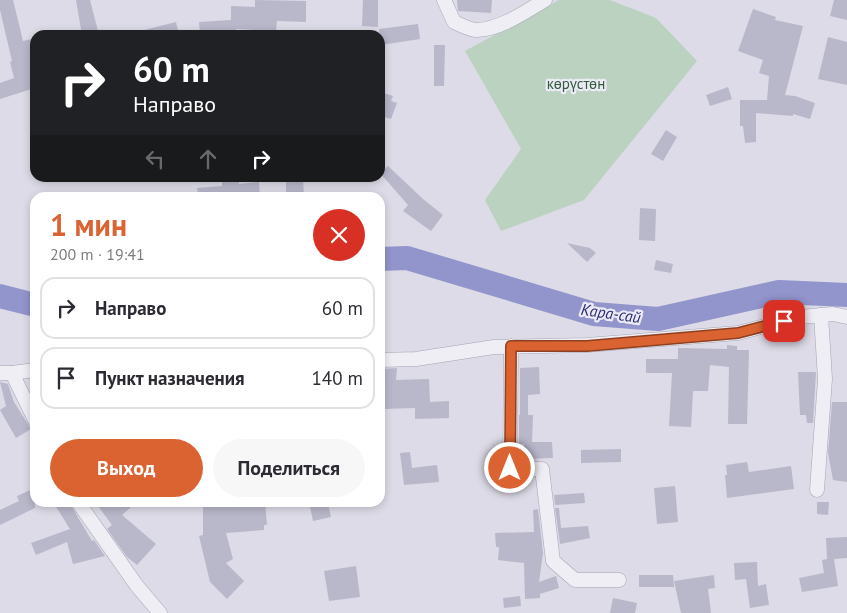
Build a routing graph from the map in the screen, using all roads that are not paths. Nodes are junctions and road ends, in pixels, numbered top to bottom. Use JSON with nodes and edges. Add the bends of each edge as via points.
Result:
{"nodes":[{"id":1,"x":444,"y":0,"type":"edge"},
{"id":2,"x":545,"y":0,"type":"edge"},
{"id":3,"x":821,"y":315,"type":"junction"},
{"id":4,"x":847,"y":317,"type":"edge"},
{"id":5,"x":511,"y":346,"type":"junction"},
{"id":6,"x":385,"y":360,"type":"edge"},
{"id":7,"x":30,"y":371,"type":"edge"},
{"id":8,"x":6,"y":373,"type":"edge"},
{"id":9,"x":30,"y":412,"type":"edge"},
{"id":10,"x":817,"y":490,"type":"dead end"},
{"id":11,"x":82,"y":507,"type":"edge"},
{"id":12,"x":619,"y":580,"type":"dead end"},
{"id":13,"x":160,"y":613,"type":"edge"}],
"edges":[{"from":1,"to":2,"type":"street","via":[[454,22],[475,30],[495,26]]},
{"from":3,"to":4,"type":"street"},
{"from":3,"to":5,"type":"street","via":[[738,333],[587,346]]},
{"from":3,"to":10,"type":"street","via":[[825,379]]},
{"from":5,"to":6,"type":"street","via":[[416,360]]},
{"from":5,"to":12,"type":"street","via":[[510,468],[542,469],[553,561],[575,580]]},
{"from":7,"to":8,"type":"street"},
{"from":8,"to":9,"type":"street"},
{"from":11,"to":13,"type":"street"}]}
